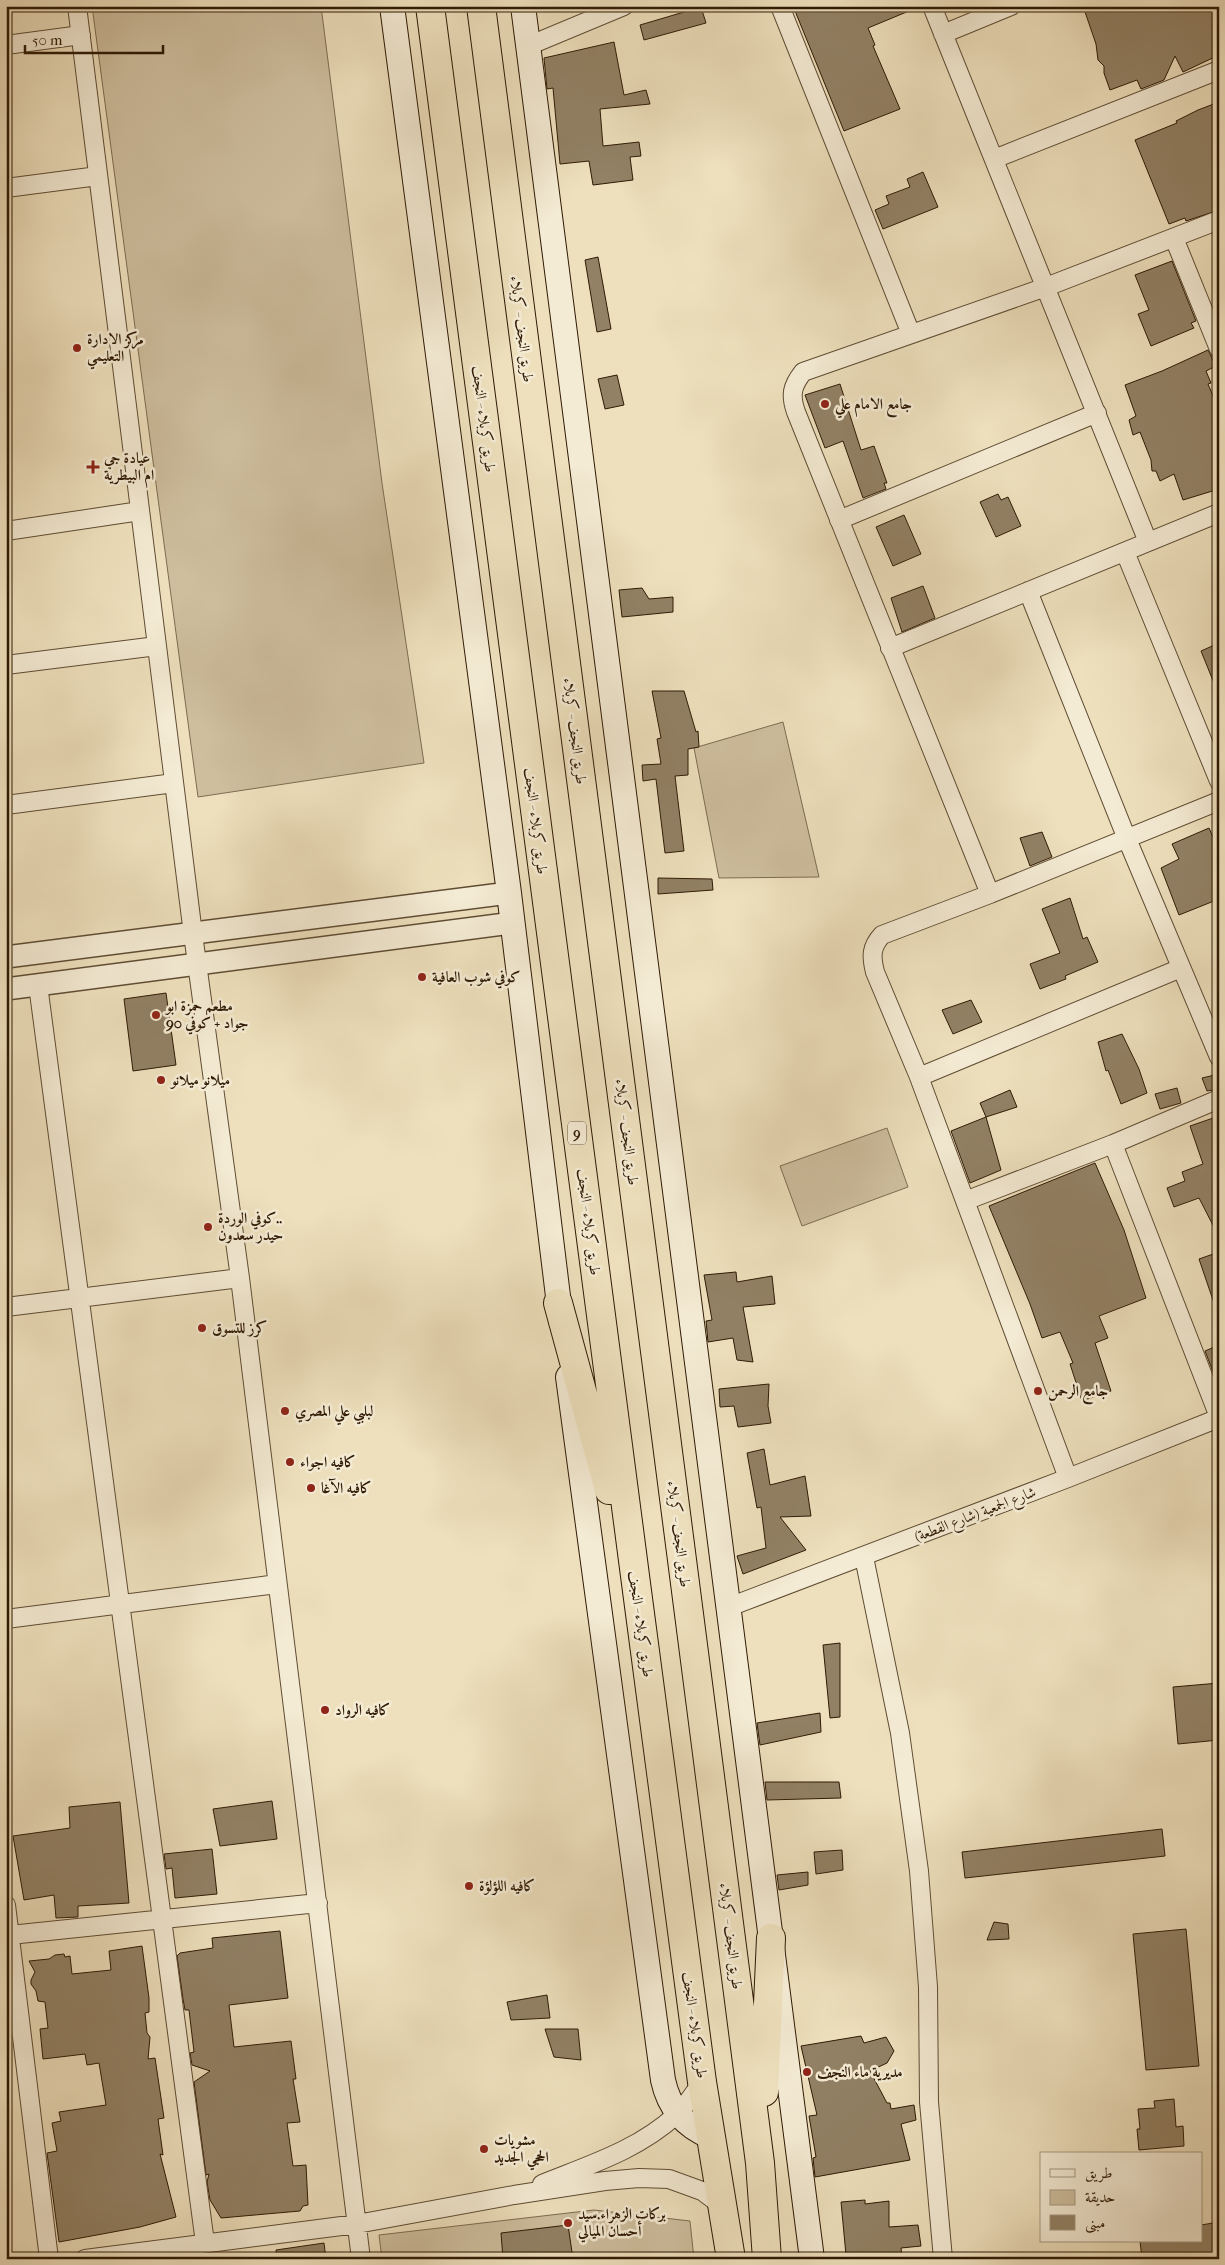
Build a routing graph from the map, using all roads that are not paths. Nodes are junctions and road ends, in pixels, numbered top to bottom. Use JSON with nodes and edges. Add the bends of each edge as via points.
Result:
{"nodes":[{"id":1,"x":77,"y":6,"type":"edge"},
{"id":2,"x":392,"y":6,"type":"edge"},
{"id":3,"x":430,"y":6,"type":"edge"},
{"id":4,"x":481,"y":6,"type":"edge"},
{"id":5,"x":523,"y":6,"type":"edge"},
{"id":6,"x":624,"y":6,"type":"edge"},
{"id":7,"x":780,"y":6,"type":"edge"},
{"id":8,"x":932,"y":6,"type":"edge"},
{"id":9,"x":1011,"y":6,"type":"edge"},
{"id":10,"x":943,"y":34,"type":"junction"},
{"id":11,"x":81,"y":35,"type":"junction"},
{"id":12,"x":6,"y":45,"type":"edge"},
{"id":13,"x":528,"y":46,"type":"junction"},
{"id":14,"x":1219,"y":70,"type":"edge"},
{"id":15,"x":994,"y":159,"type":"junction"},
{"id":16,"x":98,"y":176,"type":"junction"},
{"id":17,"x":6,"y":188,"type":"edge"},
{"id":18,"x":1219,"y":220,"type":"edge"},
{"id":19,"x":1174,"y":238,"type":"junction"},
{"id":20,"x":1046,"y":287,"type":"junction"},
{"id":21,"x":912,"y":334,"type":"junction"},
{"id":22,"x":1219,"y":349,"type":"edge"},
{"id":23,"x":1097,"y":413,"type":"junction"},
{"id":24,"x":140,"y":511,"type":"junction"},
{"id":25,"x":1219,"y":513,"type":"edge"},
{"id":26,"x":839,"y":520,"type":"junction"},
{"id":27,"x":6,"y":531,"type":"edge"},
{"id":28,"x":1148,"y":542,"type":"junction"},
{"id":29,"x":1125,"y":552,"type":"junction"},
{"id":30,"x":1028,"y":591,"type":"junction"},
{"id":31,"x":157,"y":646,"type":"junction"},
{"id":32,"x":890,"y":648,"type":"junction"},
{"id":33,"x":6,"y":665,"type":"edge"},
{"id":34,"x":1219,"y":781,"type":"edge"},
{"id":35,"x":174,"y":783,"type":"junction"},
{"id":36,"x":1219,"y":801,"type":"edge"},
{"id":37,"x":6,"y":805,"type":"edge"},
{"id":38,"x":1127,"y":839,"type":"junction"},
{"id":39,"x":509,"y":893,"type":"junction"},
{"id":40,"x":990,"y":894,"type":"junction"},
{"id":41,"x":512,"y":923,"type":"junction"},
{"id":42,"x":193,"y":934,"type":"junction"},
{"id":43,"x":153,"y":939,"type":"junction"},
{"id":44,"x":6,"y":957,"type":"edge"},
{"id":45,"x":196,"y":963,"type":"junction"},
{"id":46,"x":1181,"y":968,"type":"junction"},
{"id":47,"x":153,"y":969,"type":"junction"},
{"id":48,"x":38,"y":985,"type":"junction"},
{"id":49,"x":6,"y":989,"type":"edge"},
{"id":50,"x":1219,"y":1057,"type":"edge"},
{"id":51,"x":919,"y":1077,"type":"junction"},
{"id":52,"x":1219,"y":1099,"type":"edge"},
{"id":53,"x":1113,"y":1144,"type":"junction"},
{"id":54,"x":965,"y":1201,"type":"junction"},
{"id":55,"x":240,"y":1278,"type":"junction"},
{"id":56,"x":82,"y":1298,"type":"junction"},
{"id":57,"x":558,"y":1303,"type":"junction"},
{"id":58,"x":6,"y":1307,"type":"edge"},
{"id":59,"x":1219,"y":1417,"type":"edge"},
{"id":60,"x":1068,"y":1478,"type":"junction"},
{"id":61,"x":864,"y":1557,"type":"junction"},
{"id":62,"x":278,"y":1584,"type":"junction"},
{"id":63,"x":637,"y":1591,"type":"junction"},
{"id":64,"x":120,"y":1604,"type":"junction"},
{"id":65,"x":729,"y":1607,"type":"junction"},
{"id":66,"x":6,"y":1618,"type":"edge"},
{"id":67,"x":318,"y":1903,"type":"junction"},
{"id":68,"x":6,"y":1905,"type":"edge"},
{"id":69,"x":160,"y":1920,"type":"junction"},
{"id":70,"x":10,"y":1935,"type":"junction"},
{"id":71,"x":771,"y":1938,"type":"junction"},
{"id":72,"x":702,"y":2082,"type":"junction"},
{"id":73,"x":677,"y":2114,"type":"junction"},
{"id":74,"x":711,"y":2137,"type":"junction"},
{"id":75,"x":760,"y":2163,"type":"junction"},
{"id":76,"x":514,"y":2195,"type":"junction"},
{"id":77,"x":722,"y":2205,"type":"junction"},
{"id":78,"x":357,"y":2224,"type":"junction"},
{"id":79,"x":205,"y":2243,"type":"junction"},
{"id":80,"x":49,"y":2259,"type":"edge"},
{"id":81,"x":85,"y":2259,"type":"edge"},
{"id":82,"x":361,"y":2259,"type":"edge"},
{"id":83,"x":731,"y":2259,"type":"edge"},
{"id":84,"x":767,"y":2259,"type":"edge"},
{"id":85,"x":812,"y":2259,"type":"edge"},
{"id":86,"x":943,"y":2259,"type":"edge"}],
"edges":[{"from":1,"to":11,"type":"street"},
{"from":2,"to":39,"type":"main road"},
{"from":3,"to":63,"type":"highway","name":"طريق کربلاء - النجف","number":"9"},
{"from":4,"to":75,"type":"highway","name":"طريق النجف - کربلاء"},
{"from":5,"to":13,"type":"main road"},
{"from":6,"to":13,"type":"street"},
{"from":7,"to":21,"type":"street"},
{"from":8,"to":10,"type":"street"},
{"from":9,"to":10,"type":"street"},
{"from":10,"to":15,"type":"street"},
{"from":11,"to":12,"type":"street"},
{"from":11,"to":16,"type":"street"},
{"from":13,"to":65,"type":"main road"},
{"from":14,"to":15,"type":"street"},
{"from":15,"to":20,"type":"street"},
{"from":16,"to":17,"type":"street"},
{"from":16,"to":24,"type":"street"},
{"from":18,"to":19,"type":"street"},
{"from":19,"to":20,"type":"street"},
{"from":19,"to":22,"type":"street"},
{"from":20,"to":21,"type":"street"},
{"from":20,"to":23,"type":"street"},
{"from":21,"to":26,"type":"street","via":[[804,372],[794,384],[791,398]]},
{"from":23,"to":26,"type":"street"},
{"from":23,"to":28,"type":"street"},
{"from":24,"to":27,"type":"street"},
{"from":24,"to":31,"type":"street"},
{"from":25,"to":28,"type":"street"},
{"from":26,"to":32,"type":"street"},
{"from":28,"to":29,"type":"street"},
{"from":29,"to":30,"type":"street"},
{"from":29,"to":34,"type":"street"},
{"from":30,"to":32,"type":"street"},
{"from":30,"to":38,"type":"street"},
{"from":31,"to":33,"type":"street"},
{"from":31,"to":35,"type":"street"},
{"from":32,"to":40,"type":"street"},
{"from":35,"to":37,"type":"street"},
{"from":35,"to":42,"type":"street"},
{"from":36,"to":38,"type":"street"},
{"from":38,"to":40,"type":"street"},
{"from":38,"to":46,"type":"street"},
{"from":39,"to":41,"type":"main road"},
{"from":39,"to":42,"type":"street"},
{"from":40,"to":51,"type":"street","via":[[882,935],[874,944],[872,959],[875,972]]},
{"from":41,"to":45,"type":"street"},
{"from":41,"to":57,"type":"main road"},
{"from":42,"to":43,"type":"street"},
{"from":42,"to":45,"type":"street"},
{"from":43,"to":44,"type":"street"},
{"from":43,"to":47,"type":"street","via":[[159,953]]},
{"from":45,"to":47,"type":"street"},
{"from":45,"to":55,"type":"street"},
{"from":46,"to":50,"type":"street"},
{"from":46,"to":51,"type":"street"},
{"from":47,"to":48,"type":"street"},
{"from":48,"to":49,"type":"street"},
{"from":48,"to":56,"type":"street"},
{"from":51,"to":54,"type":"street"},
{"from":52,"to":53,"type":"street"},
{"from":53,"to":54,"type":"street"},
{"from":53,"to":59,"type":"street"},
{"from":54,"to":60,"type":"street"},
{"from":55,"to":56,"type":"street"},
{"from":55,"to":62,"type":"street"},
{"from":56,"to":58,"type":"street"},
{"from":56,"to":64,"type":"street"},
{"from":57,"to":63,"type":"highway"},
{"from":57,"to":73,"type":"main road","via":[[663,2080]]},
{"from":59,"to":60,"type":"street","name":"شارع الجمعية (شارع القطعة)"},
{"from":60,"to":61,"type":"street","name":"شارع الجمعية (شارع القطعة)"},
{"from":61,"to":65,"type":"street","name":"شارع الجمعية (شارع القطعة)"},
{"from":61,"to":86,"type":"street","via":[[900,1733],[920,1871],[928,1987],[929,2102]]},
{"from":62,"to":64,"type":"street"},
{"from":62,"to":67,"type":"street"},
{"from":63,"to":72,"type":"highway","name":"طريق کربلاء - النجف","number":"9"},
{"from":64,"to":66,"type":"street"},
{"from":64,"to":69,"type":"street"},
{"from":65,"to":71,"type":"main road"},
{"from":67,"to":69,"type":"street"},
{"from":67,"to":78,"type":"street"},
{"from":68,"to":70,"type":"street"},
{"from":69,"to":70,"type":"street"},
{"from":69,"to":79,"type":"street"},
{"from":70,"to":80,"type":"street"},
{"from":71,"to":75,"type":"highway"},
{"from":71,"to":85,"type":"main road"},
{"from":72,"to":73,"type":"street"},
{"from":72,"to":74,"type":"highway","name":"طريق کربلاء - النجف","number":"9"},
{"from":73,"to":74,"type":"main road","via":[[698,2132]]},
{"from":73,"to":76,"type":"street","via":[[635,2145]]},
{"from":74,"to":77,"type":"highway","name":"طريق کربلاء - النجف","number":"9"},
{"from":75,"to":84,"type":"highway","name":"طريق النجف - کربلاء"},
{"from":76,"to":77,"type":"street","via":[[605,2181],[668,2179],[702,2191]]},
{"from":76,"to":78,"type":"street"},
{"from":77,"to":83,"type":"highway","name":"طريق کربلاء - النجف","number":"9"},
{"from":78,"to":79,"type":"street"},
{"from":78,"to":82,"type":"street"},
{"from":79,"to":81,"type":"street"}]}
